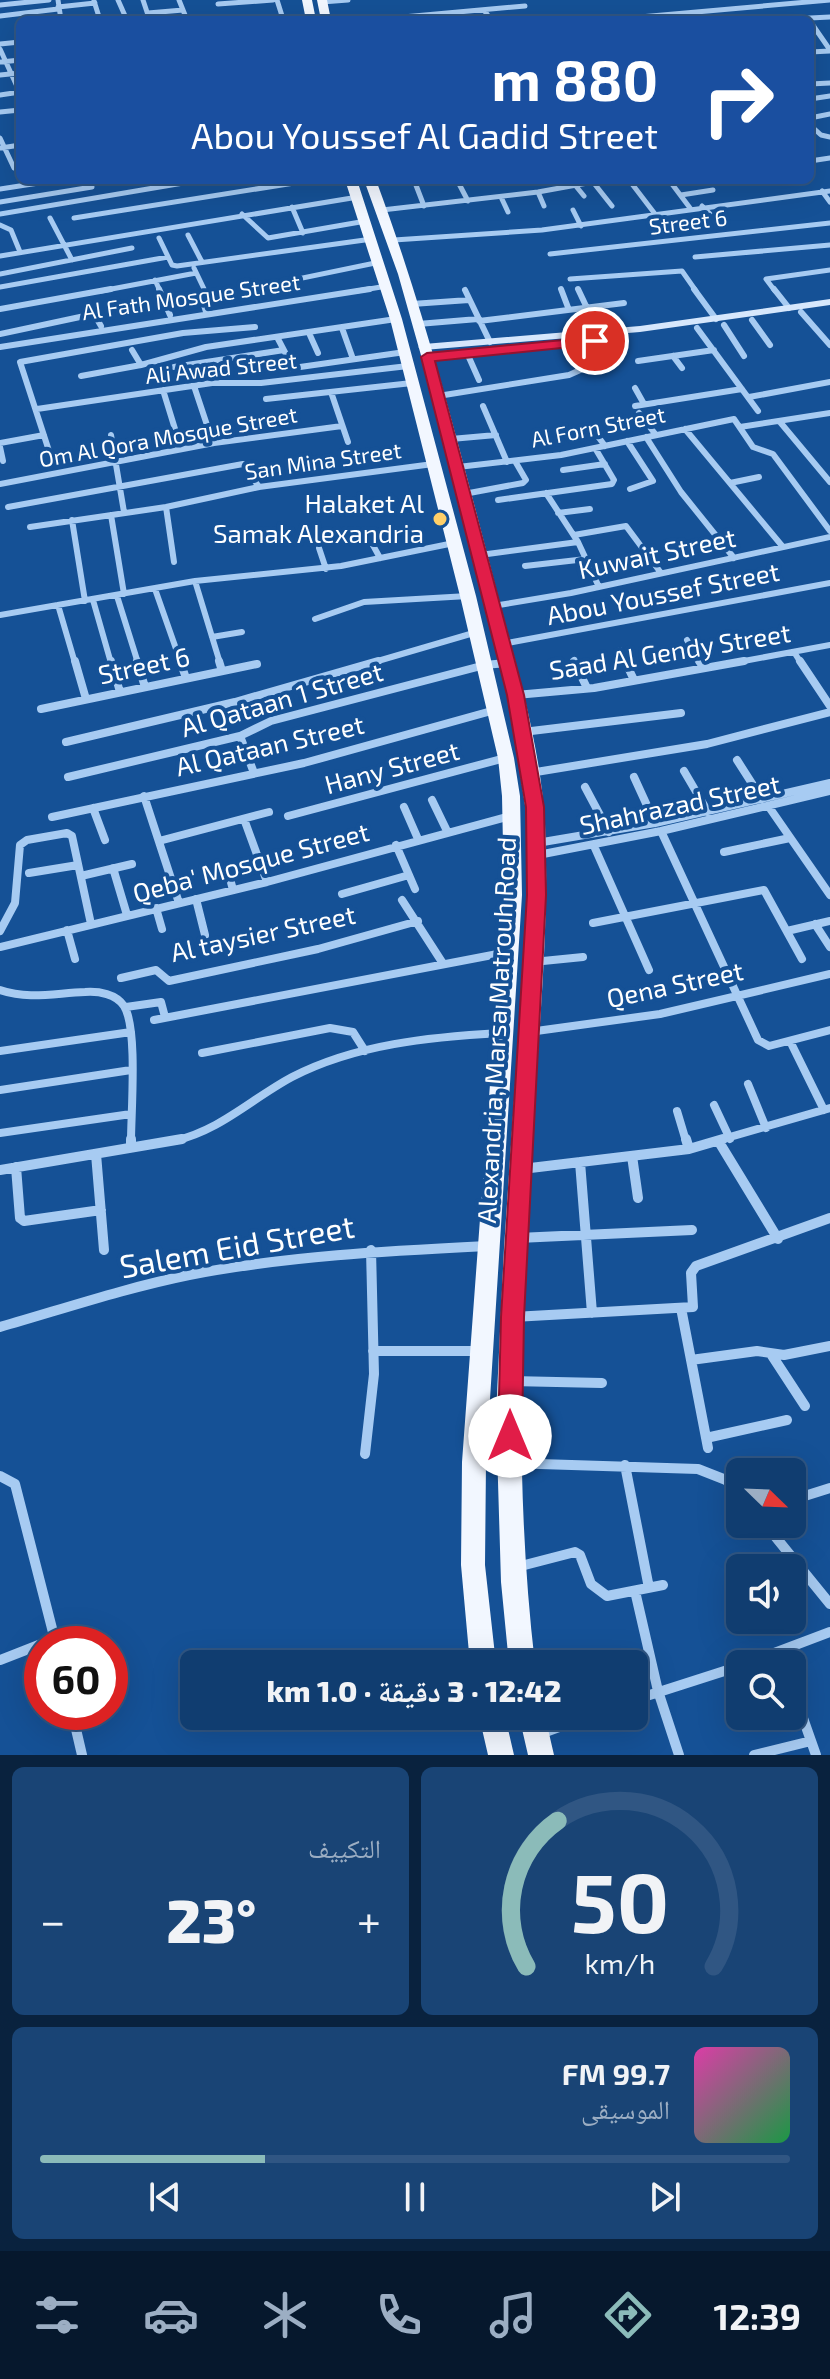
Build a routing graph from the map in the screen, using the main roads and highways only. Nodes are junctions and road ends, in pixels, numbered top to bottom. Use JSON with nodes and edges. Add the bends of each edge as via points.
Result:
{"nodes":[{"id":1,"x":370,"y":184,"type":"edge"},
{"id":2,"x":355,"y":189,"type":"edge"},
{"id":3,"x":374,"y":224,"type":"junction"},
{"id":4,"x":380,"y":264,"type":"junction"},
{"id":5,"x":401,"y":265,"type":"junction"},
{"id":6,"x":425,"y":435,"type":"junction"},
{"id":7,"x":450,"y":436,"type":"junction"},
{"id":8,"x":482,"y":1650,"type":"edge"},
{"id":9,"x":521,"y":1650,"type":"edge"},
{"id":10,"x":495,"y":1730,"type":"edge"},
{"id":11,"x":501,"y":1755,"type":"edge"}],
"edges":[{"from":1,"to":3,"type":"main road","name":"Alexandria, Marsa Matrouh Road"},
{"from":2,"to":3,"type":"main road","name":"Alexandria, Marsa Matrouh Road"},
{"from":3,"to":4,"type":"main road","name":"Alexandria, Marsa Matrouh Road"},
{"from":3,"to":5,"type":"main road","name":"Alexandria, Marsa Matrouh Road","via":[[394,240]]},
{"from":4,"to":5,"type":"main road"},
{"from":4,"to":6,"type":"main road","name":"Alexandria, Marsa Matrouh Road"},
{"from":5,"to":7,"type":"main road","name":"Alexandria, Marsa Matrouh Road"},
{"from":6,"to":7,"type":"main road"},
{"from":6,"to":8,"type":"main road","name":"Alexandria, Marsa Matrouh Road","via":[[496,710],[512,815],[513,895],[474,1462],[473,1565]]},
{"from":7,"to":9,"type":"main road","name":"Alexandria, Marsa Matrouh Road","via":[[523,732],[537,849],[510,1381],[512,1568]]},
{"from":10,"to":11,"type":"main road"}]}
